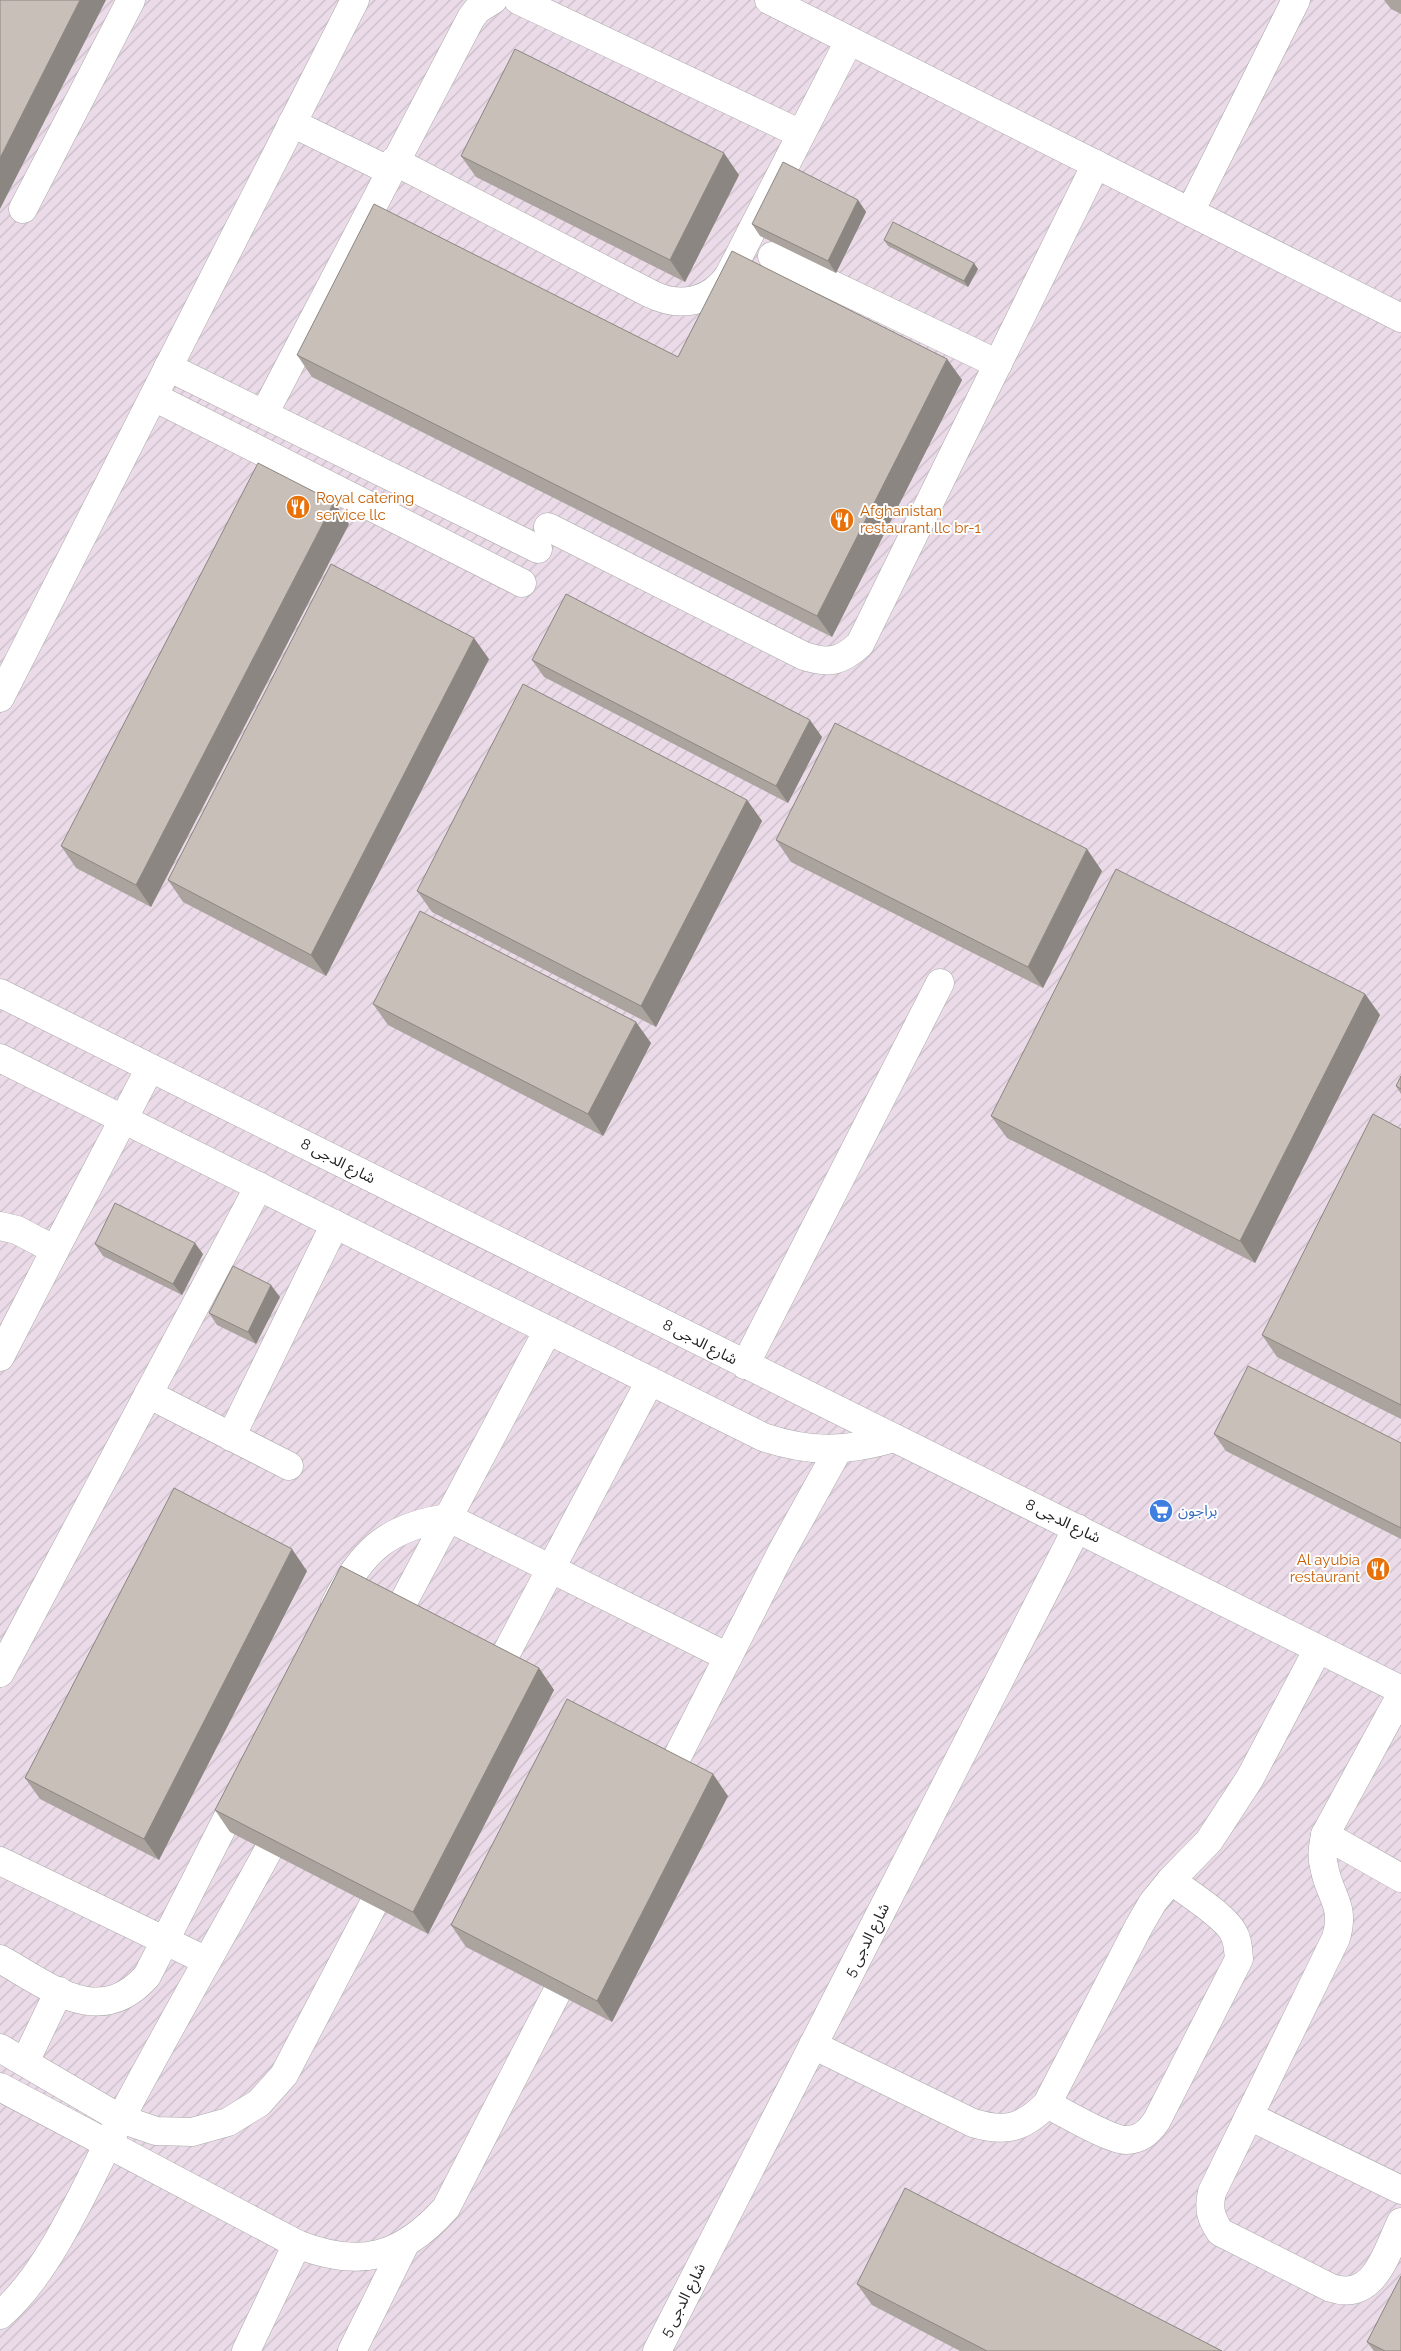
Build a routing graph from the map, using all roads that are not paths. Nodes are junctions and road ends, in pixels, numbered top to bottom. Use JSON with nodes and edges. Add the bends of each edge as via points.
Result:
{"nodes":[{"id":1,"x":131,"y":0,"type":"edge"},
{"id":2,"x":355,"y":0,"type":"edge"},
{"id":3,"x":493,"y":0,"type":"edge"},
{"id":4,"x":518,"y":0,"type":"edge"},
{"id":5,"x":769,"y":0,"type":"edge"},
{"id":6,"x":1296,"y":0,"type":"edge"},
{"id":7,"x":849,"y":41,"type":"junction"},
{"id":8,"x":292,"y":123,"type":"junction"},
{"id":9,"x":801,"y":134,"type":"junction"},
{"id":10,"x":1096,"y":164,"type":"junction"},
{"id":11,"x":392,"y":166,"type":"junction"},
{"id":12,"x":22,"y":209,"type":"dead end"},
{"id":13,"x":1190,"y":212,"type":"junction"},
{"id":14,"x":772,"y":256,"type":"edge"},
{"id":15,"x":1401,"y":318,"type":"edge"},
{"id":16,"x":998,"y":364,"type":"junction"},
{"id":17,"x":168,"y":367,"type":"junction"},
{"id":18,"x":154,"y":397,"type":"junction"},
{"id":19,"x":264,"y":414,"type":"junction"},
{"id":20,"x":522,"y":583,"type":"dead end"},
{"id":21,"x":0,"y":698,"type":"edge"},
{"id":22,"x":940,"y":984,"type":"dead end"},
{"id":23,"x":0,"y":993,"type":"edge"},
{"id":24,"x":0,"y":1058,"type":"edge"},
{"id":25,"x":150,"y":1068,"type":"junction"},
{"id":26,"x":124,"y":1119,"type":"junction"},
{"id":27,"x":259,"y":1186,"type":"junction"},
{"id":28,"x":336,"y":1224,"type":"junction"},
{"id":29,"x":0,"y":1226,"type":"edge"},
{"id":30,"x":55,"y":1250,"type":"junction"},
{"id":31,"x":548,"y":1330,"type":"junction"},
{"id":32,"x":0,"y":1357,"type":"edge"},
{"id":33,"x":745,"y":1365,"type":"junction"},
{"id":34,"x":650,"y":1380,"type":"junction"},
{"id":35,"x":148,"y":1394,"type":"junction"},
{"id":36,"x":231,"y":1437,"type":"junction"},
{"id":37,"x":894,"y":1438,"type":"junction"},
{"id":38,"x":838,"y":1450,"type":"junction"},
{"id":39,"x":289,"y":1466,"type":"dead end"},
{"id":40,"x":449,"y":1518,"type":"junction"},
{"id":41,"x":1077,"y":1528,"type":"junction"},
{"id":42,"x":551,"y":1568,"type":"junction"},
{"id":43,"x":399,"y":1610,"type":"edge"},
{"id":44,"x":326,"y":1623,"type":"edge"},
{"id":45,"x":1318,"y":1649,"type":"junction"},
{"id":46,"x":728,"y":1657,"type":"junction"},
{"id":47,"x":501,"y":1662,"type":"edge"},
{"id":48,"x":0,"y":1673,"type":"edge"},
{"id":49,"x":1401,"y":1690,"type":"edge"},
{"id":50,"x":1401,"y":1696,"type":"edge"},
{"id":51,"x":254,"y":1764,"type":"edge"},
{"id":52,"x":672,"y":1767,"type":"edge"},
{"id":53,"x":1325,"y":1835,"type":"junction"},
{"id":54,"x":268,"y":1851,"type":"edge"},
{"id":55,"x":0,"y":1861,"type":"edge"},
{"id":56,"x":1401,"y":1878,"type":"edge"},
{"id":57,"x":1171,"y":1880,"type":"junction"},
{"id":58,"x":373,"y":1905,"type":"edge"},
{"id":59,"x":165,"y":1941,"type":"junction"},
{"id":60,"x":0,"y":1959,"type":"edge"},
{"id":61,"x":207,"y":1961,"type":"junction"},
{"id":62,"x":59,"y":1991,"type":"junction"},
{"id":63,"x":556,"y":1994,"type":"edge"},
{"id":64,"x":813,"y":2045,"type":"junction"},
{"id":65,"x":0,"y":2048,"type":"edge"},
{"id":66,"x":25,"y":2062,"type":"junction"},
{"id":67,"x":0,"y":2087,"type":"edge"},
{"id":68,"x":1047,"y":2104,"type":"junction"},
{"id":69,"x":1249,"y":2116,"type":"junction"},
{"id":70,"x":121,"y":2119,"type":"junction"},
{"id":71,"x":107,"y":2144,"type":"junction"},
{"id":72,"x":1401,"y":2190,"type":"edge"},
{"id":73,"x":1401,"y":2222,"type":"edge"},
{"id":74,"x":297,"y":2244,"type":"junction"},
{"id":75,"x":405,"y":2244,"type":"junction"},
{"id":76,"x":0,"y":2315,"type":"edge"},
{"id":77,"x":246,"y":2351,"type":"edge"},
{"id":78,"x":352,"y":2351,"type":"edge"},
{"id":79,"x":657,"y":2351,"type":"edge"}],
"edges":[{"from":1,"to":12,"type":"street"},
{"from":2,"to":8,"type":"street"},
{"from":3,"to":11,"type":"street","via":[[471,18]]},
{"from":4,"to":9,"type":"street"},
{"from":5,"to":7,"type":"street"},
{"from":6,"to":13,"type":"street"},
{"from":7,"to":9,"type":"street"},
{"from":7,"to":10,"type":"street"},
{"from":8,"to":11,"type":"street"},
{"from":8,"to":17,"type":"street"},
{"from":9,"to":11,"type":"street","via":[[724,282],[702,299],[685,302],[667,301],[650,294]]},
{"from":10,"to":13,"type":"street"},
{"from":10,"to":16,"type":"street"},
{"from":11,"to":19,"type":"street"},
{"from":13,"to":15,"type":"street"},
{"from":14,"to":16,"type":"street"},
{"from":16,"to":19,"type":"street","via":[[860,644],[849,655],[834,661],[804,656]]},
{"from":17,"to":18,"type":"street"},
{"from":17,"to":19,"type":"street"},
{"from":18,"to":20,"type":"street"},
{"from":18,"to":21,"type":"street"},
{"from":22,"to":33,"type":"street"},
{"from":23,"to":25,"type":"street","name":"شارع الدجى 8"},
{"from":24,"to":26,"type":"street"},
{"from":25,"to":26,"type":"street"},
{"from":25,"to":33,"type":"street","name":"شارع الدجى 8"},
{"from":26,"to":27,"type":"street"},
{"from":26,"to":30,"type":"street"},
{"from":27,"to":28,"type":"street"},
{"from":27,"to":35,"type":"street"},
{"from":28,"to":31,"type":"street"},
{"from":28,"to":36,"type":"street"},
{"from":29,"to":30,"type":"street","via":[[17,1230]]},
{"from":30,"to":32,"type":"street"},
{"from":31,"to":34,"type":"street"},
{"from":31,"to":40,"type":"street"},
{"from":33,"to":37,"type":"street","name":"شارع الدجى 8"},
{"from":34,"to":38,"type":"street","via":[[763,1437],[795,1446]]},
{"from":34,"to":42,"type":"street"},
{"from":35,"to":36,"type":"street"},
{"from":35,"to":48,"type":"street"},
{"from":36,"to":39,"type":"street"},
{"from":37,"to":38,"type":"street"},
{"from":37,"to":41,"type":"street","name":"شارع الدجى 8"},
{"from":38,"to":46,"type":"street"},
{"from":40,"to":42,"type":"street"},
{"from":40,"to":43,"type":"street"},
{"from":40,"to":44,"type":"street","via":[[424,1521],[380,1542],[348,1579]]},
{"from":41,"to":45,"type":"street","name":"شارع الدجى 8"},
{"from":41,"to":64,"type":"street","name":"شارع الدجى 5"},
{"from":42,"to":46,"type":"street"},
{"from":42,"to":47,"type":"street"},
{"from":45,"to":49,"type":"street","name":"شارع الدجى 8"},
{"from":45,"to":57,"type":"street","via":[[1250,1778],[1210,1841]]},
{"from":46,"to":52,"type":"street"},
{"from":50,"to":53,"type":"street"},
{"from":51,"to":59,"type":"street"},
{"from":53,"to":56,"type":"street"},
{"from":53,"to":69,"type":"street","via":[[1323,1865],[1340,1914],[1336,1938]]},
{"from":54,"to":61,"type":"street"},
{"from":55,"to":59,"type":"street"},
{"from":57,"to":68,"type":"street","via":[[1139,1926]]},
{"from":57,"to":68,"type":"street","via":[[1223,1920],[1238,1944],[1239,1959],[1157,2120],[1150,2131],[1138,2138],[1124,2140]]},
{"from":58,"to":70,"type":"street","via":[[284,2075],[259,2103],[228,2122],[192,2132],[156,2130]]},
{"from":59,"to":61,"type":"street"},
{"from":59,"to":62,"type":"street","via":[[147,1976],[122,1997],[90,2003]]},
{"from":60,"to":62,"type":"street"},
{"from":61,"to":70,"type":"street"},
{"from":62,"to":66,"type":"street"},
{"from":63,"to":75,"type":"street","via":[[446,2208]]},
{"from":64,"to":68,"type":"street","via":[[973,2123],[993,2129],[1013,2127],[1032,2119]]},
{"from":64,"to":79,"type":"street","name":"شارع الدجى 5"},
{"from":65,"to":66,"type":"street"},
{"from":66,"to":70,"type":"street"},
{"from":67,"to":71,"type":"street"},
{"from":69,"to":72,"type":"street"},
{"from":69,"to":73,"type":"street","via":[[1212,2192],[1209,2206],[1212,2220],[1220,2232],[1343,2292],[1356,2291],[1367,2285]]},
{"from":70,"to":71,"type":"street"},
{"from":71,"to":74,"type":"street"},
{"from":71,"to":76,"type":"street","via":[[39,2269]]},
{"from":74,"to":75,"type":"street","via":[[323,2254],[350,2258],[378,2254]]},
{"from":74,"to":77,"type":"street"},
{"from":75,"to":78,"type":"street"}]}
